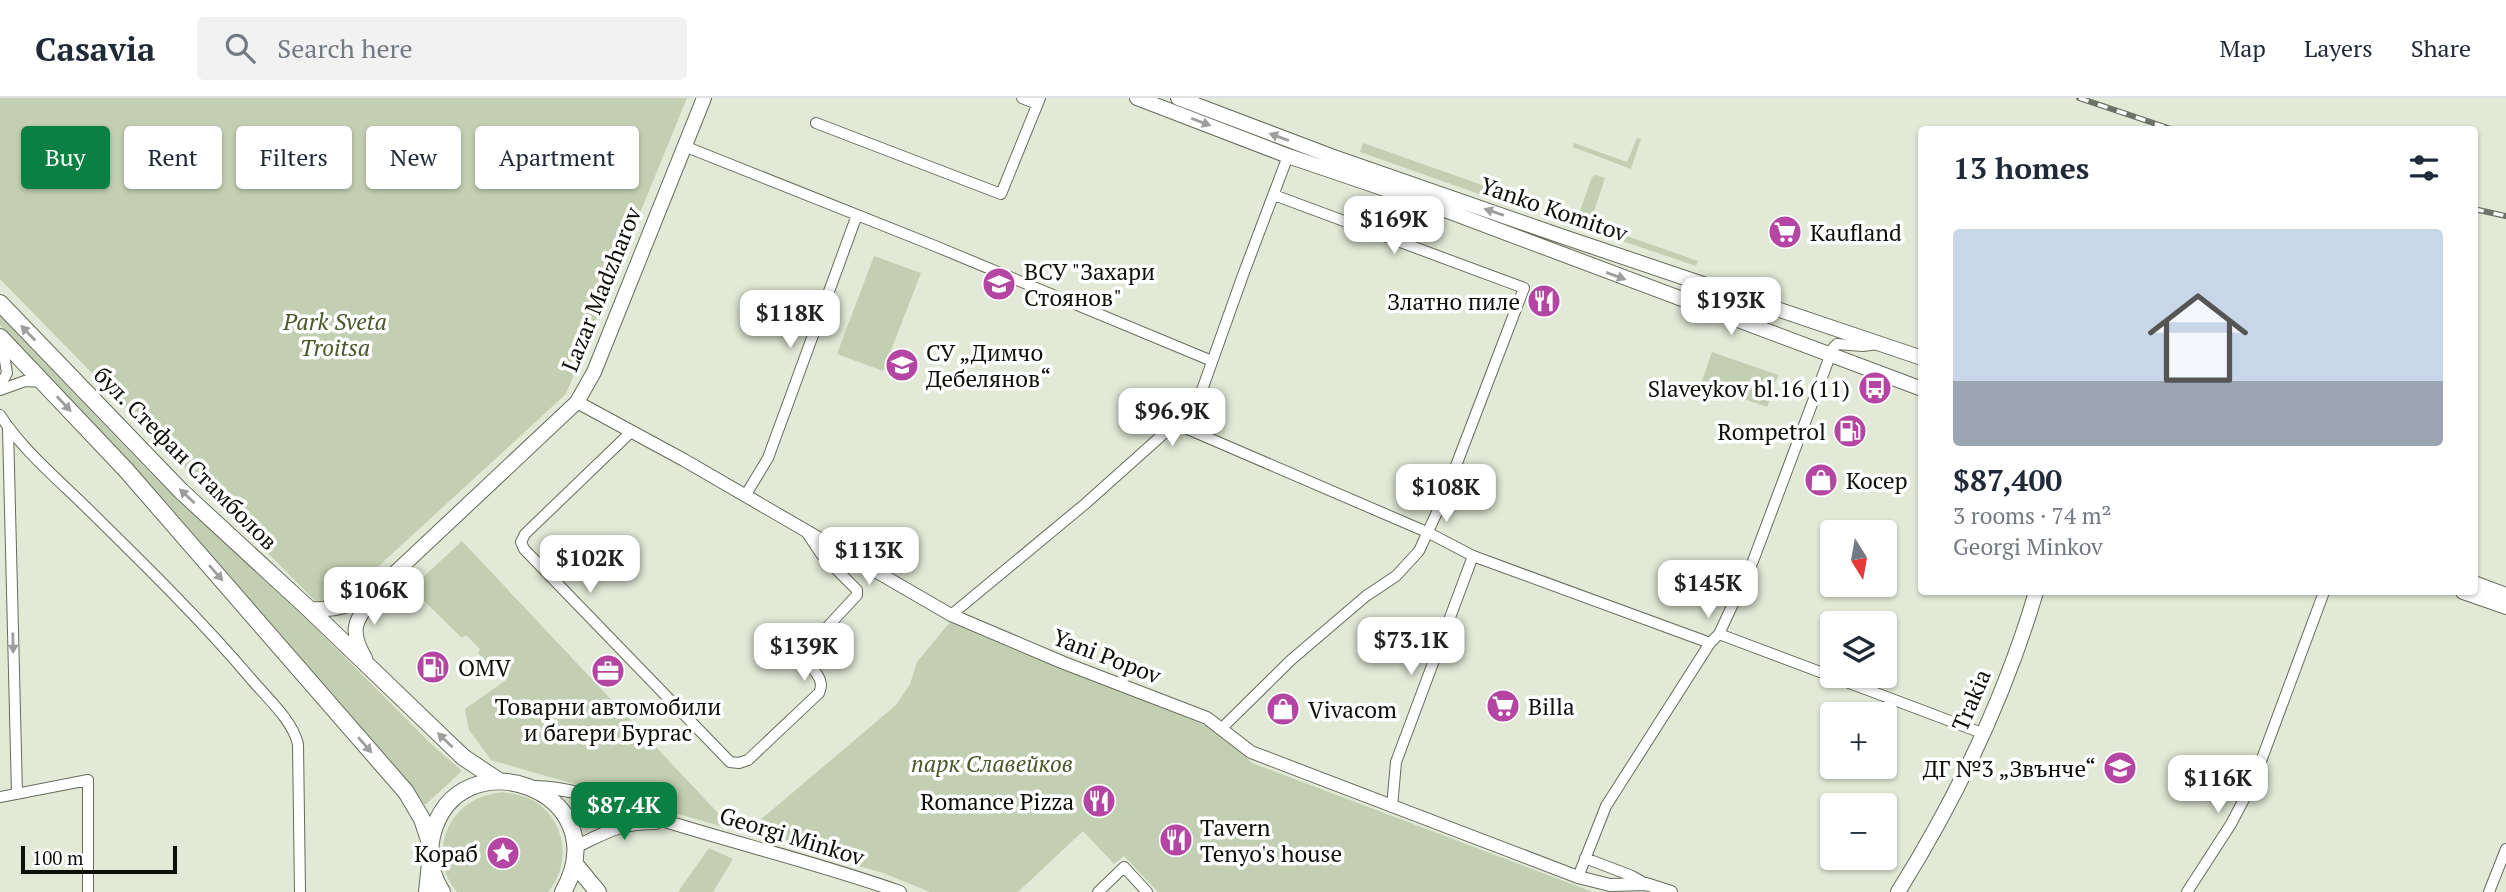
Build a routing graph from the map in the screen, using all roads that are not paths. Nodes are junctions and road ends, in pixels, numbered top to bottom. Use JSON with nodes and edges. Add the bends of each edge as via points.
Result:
{"nodes":[{"id":1,"x":704,"y":98,"type":"edge"},
{"id":2,"x":1022,"y":98,"type":"edge"},
{"id":3,"x":1137,"y":98,"type":"edge"},
{"id":4,"x":1178,"y":98,"type":"edge"},
{"id":5,"x":1038,"y":101,"type":"edge"},
{"id":6,"x":816,"y":123,"type":"dead end"},
{"id":7,"x":684,"y":146,"type":"junction"},
{"id":8,"x":1288,"y":156,"type":"junction"},
{"id":9,"x":1274,"y":195,"type":"junction"},
{"id":10,"x":857,"y":215,"type":"junction"},
{"id":11,"x":0,"y":303,"type":"edge"},
{"id":12,"x":1,"y":338,"type":"edge"},
{"id":13,"x":1877,"y":344,"type":"junction"},
{"id":14,"x":1831,"y":356,"type":"junction"},
{"id":15,"x":1918,"y":357,"type":"edge"},
{"id":16,"x":1212,"y":360,"type":"junction"},
{"id":17,"x":44,"y":382,"type":"junction"},
{"id":18,"x":1918,"y":387,"type":"edge"},
{"id":19,"x":0,"y":388,"type":"edge"},
{"id":20,"x":577,"y":402,"type":"junction"},
{"id":21,"x":0,"y":415,"type":"edge"},
{"id":22,"x":1176,"y":424,"type":"junction"},
{"id":23,"x":8,"y":428,"type":"junction"},
{"id":24,"x":631,"y":432,"type":"junction"},
{"id":25,"x":745,"y":496,"type":"junction"},
{"id":26,"x":805,"y":530,"type":"junction"},
{"id":27,"x":1429,"y":533,"type":"junction"},
{"id":28,"x":1472,"y":556,"type":"junction"},
{"id":29,"x":2478,"y":584,"type":"edge"},
{"id":30,"x":380,"y":587,"type":"junction"},
{"id":31,"x":2035,"y":595,"type":"edge"},
{"id":32,"x":2323,"y":595,"type":"edge"},
{"id":33,"x":2472,"y":595,"type":"edge"},
{"id":34,"x":2506,"y":595,"type":"edge"},
{"id":35,"x":2506,"y":607,"type":"edge"},
{"id":36,"x":309,"y":609,"type":"junction"},
{"id":37,"x":951,"y":615,"type":"junction"},
{"id":38,"x":1719,"y":634,"type":"junction"},
{"id":39,"x":1710,"y":643,"type":"junction"},
{"id":40,"x":371,"y":668,"type":"junction"},
{"id":41,"x":1222,"y":727,"type":"junction"},
{"id":42,"x":1982,"y":733,"type":"junction"},
{"id":43,"x":499,"y":781,"type":"junction"},
{"id":44,"x":533,"y":787,"type":"junction"},
{"id":45,"x":17,"y":794,"type":"junction"},
{"id":46,"x":0,"y":797,"type":"edge"},
{"id":47,"x":1392,"y":807,"type":"junction"},
{"id":48,"x":670,"y":823,"type":"junction"},
{"id":49,"x":2506,"y":849,"type":"edge"},
{"id":50,"x":430,"y":851,"type":"junction"},
{"id":51,"x":574,"y":855,"type":"junction"},
{"id":52,"x":1585,"y":858,"type":"junction"},
{"id":53,"x":1578,"y":877,"type":"junction"},
{"id":54,"x":1646,"y":884,"type":"junction"},
{"id":55,"x":88,"y":892,"type":"edge"},
{"id":56,"x":300,"y":892,"type":"edge"},
{"id":57,"x":426,"y":892,"type":"edge"},
{"id":58,"x":442,"y":892,"type":"edge"},
{"id":59,"x":563,"y":892,"type":"edge"},
{"id":60,"x":598,"y":892,"type":"edge"},
{"id":61,"x":900,"y":892,"type":"edge"},
{"id":62,"x":1098,"y":892,"type":"edge"},
{"id":63,"x":1147,"y":892,"type":"edge"},
{"id":64,"x":1671,"y":892,"type":"edge"},
{"id":65,"x":1898,"y":892,"type":"edge"},
{"id":66,"x":2187,"y":892,"type":"edge"},
{"id":67,"x":2489,"y":892,"type":"edge"}],
"edges":[{"from":1,"to":7,"type":"main road","name":"Lazar Madzharov"},
{"from":2,"to":5,"type":"street"},
{"from":3,"to":8,"type":"main road","name":"Yanko Komitov","one_way":true},
{"from":13,"to":4,"type":"main road","name":"Yanko Komitov","one_way":true,"via":[[1331,156]]},
{"from":5,"to":6,"type":"street","via":[[1001,194]]},
{"from":7,"to":10,"type":"street"},
{"from":7,"to":20,"type":"main road","name":"Lazar Madzharov","via":[[594,372]]},
{"from":8,"to":9,"type":"street"},
{"from":8,"to":14,"type":"main road","name":"Yanko Komitov","one_way":true,"via":[[1429,204]]},
{"from":9,"to":16,"type":"street"},
{"from":9,"to":27,"type":"street","via":[[1524,288]]},
{"from":10,"to":16,"type":"street"},
{"from":10,"to":25,"type":"street","via":[[768,458]]},
{"from":36,"to":11,"type":"main road","name":"бул. Стефан Стамболов","one_way":true,"via":[[181,491]]},
{"from":12,"to":17,"type":"main road","name":"бул. Стефан Стамболов"},
{"from":12,"to":19,"type":"street","via":[[7,373]]},
{"from":13,"to":14,"type":"street","name":"Yanko Komitov","via":[[1838,344]]},
{"from":13,"to":15,"type":"main road","name":"Yanko Komitov"},
{"from":14,"to":18,"type":"main road","name":"Yanko Komitov"},
{"from":14,"to":38,"type":"street","via":[[1753,561]]},
{"from":16,"to":22,"type":"street","via":[[1198,404]]},
{"from":17,"to":19,"type":"street","via":[[24,381]]},
{"from":17,"to":50,"type":"main road","name":"бул. Стефан Стамболов","one_way":true,"via":[[406,792],[422,819]]},
{"from":20,"to":24,"type":"street","name":"Yani Popov"},
{"from":20,"to":30,"type":"main road","name":"Lazar Madzharov"},
{"from":21,"to":23,"type":"street"},
{"from":22,"to":27,"type":"street"},
{"from":22,"to":37,"type":"street"},
{"from":23,"to":45,"type":"street","one_way":true},
{"from":23,"to":56,"type":"street","via":[[221,644],[292,727],[298,744]]},
{"from":24,"to":25,"type":"street","name":"Yani Popov"},
{"from":24,"to":26,"type":"street","via":[[521,542],[730,762],[748,760],[819,693],[821,680],[806,659],[806,650],[858,595]]},
{"from":25,"to":26,"type":"street","name":"Yani Popov"},
{"from":26,"to":37,"type":"street","name":"Yani Popov"},
{"from":27,"to":28,"type":"street"},
{"from":27,"to":41,"type":"street","via":[[1396,576],[1291,660]]},
{"from":28,"to":39,"type":"street"},
{"from":28,"to":47,"type":"street","via":[[1396,762]]},
{"from":29,"to":34,"type":"main road"},
{"from":30,"to":36,"type":"main road","name":"Lazar Madzharov","via":[[349,606]]},
{"from":30,"to":40,"type":"main road","name":"Lazar Madzharov","via":[[359,617],[354,633]]},
{"from":31,"to":42,"type":"main road","name":"Trakia"},
{"from":32,"to":66,"type":"street","via":[[2254,780]]},
{"from":33,"to":35,"type":"main road"},
{"from":36,"to":40,"type":"main road","name":"бул. Стефан Стамболов"},
{"from":37,"to":41,"type":"street","name":"Yani Popov"},
{"from":38,"to":39,"type":"street"},
{"from":38,"to":42,"type":"street"},
{"from":39,"to":52,"type":"street","via":[[1606,806]]},
{"from":43,"to":40,"type":"main road","name":"бул. Стефан Стамболов","one_way":true,"via":[[463,757]]},
{"from":41,"to":47,"type":"street","name":"Yani Popov","via":[[1251,752]]},
{"from":42,"to":65,"type":"main road","name":"Trakia"},
{"from":43,"to":44,"type":"main road"},
{"from":43,"to":50,"type":"main road","via":[[459,795],[440,817]]},
{"from":44,"to":48,"type":"street","name":"Georgi Minkov","via":[[563,789]]},
{"from":44,"to":51,"type":"main road","via":[[562,812],[572,832]]},
{"from":45,"to":46,"type":"street"},
{"from":45,"to":55,"type":"street","via":[[88,780]]},
{"from":47,"to":53,"type":"street","name":"Yani Popov"},
{"from":48,"to":51,"type":"street","name":"Georgi Minkov","via":[[618,827]]},
{"from":48,"to":61,"type":"street","name":"Georgi Minkov"},
{"from":49,"to":67,"type":"street"},
{"from":50,"to":57,"type":"main road"},
{"from":50,"to":58,"type":"main road","name":"бул. Стефан Стамболов","via":[[433,874]]},
{"from":51,"to":59,"type":"main road"},
{"from":51,"to":60,"type":"main road"},
{"from":52,"to":53,"type":"street"},
{"from":52,"to":54,"type":"street","name":"Yani Popov"},
{"from":53,"to":54,"type":"street","name":"Yani Popov","via":[[1610,885]]},
{"from":54,"to":64,"type":"street","name":"Yani Popov"},
{"from":62,"to":63,"type":"street","via":[[1124,867]]}]}
